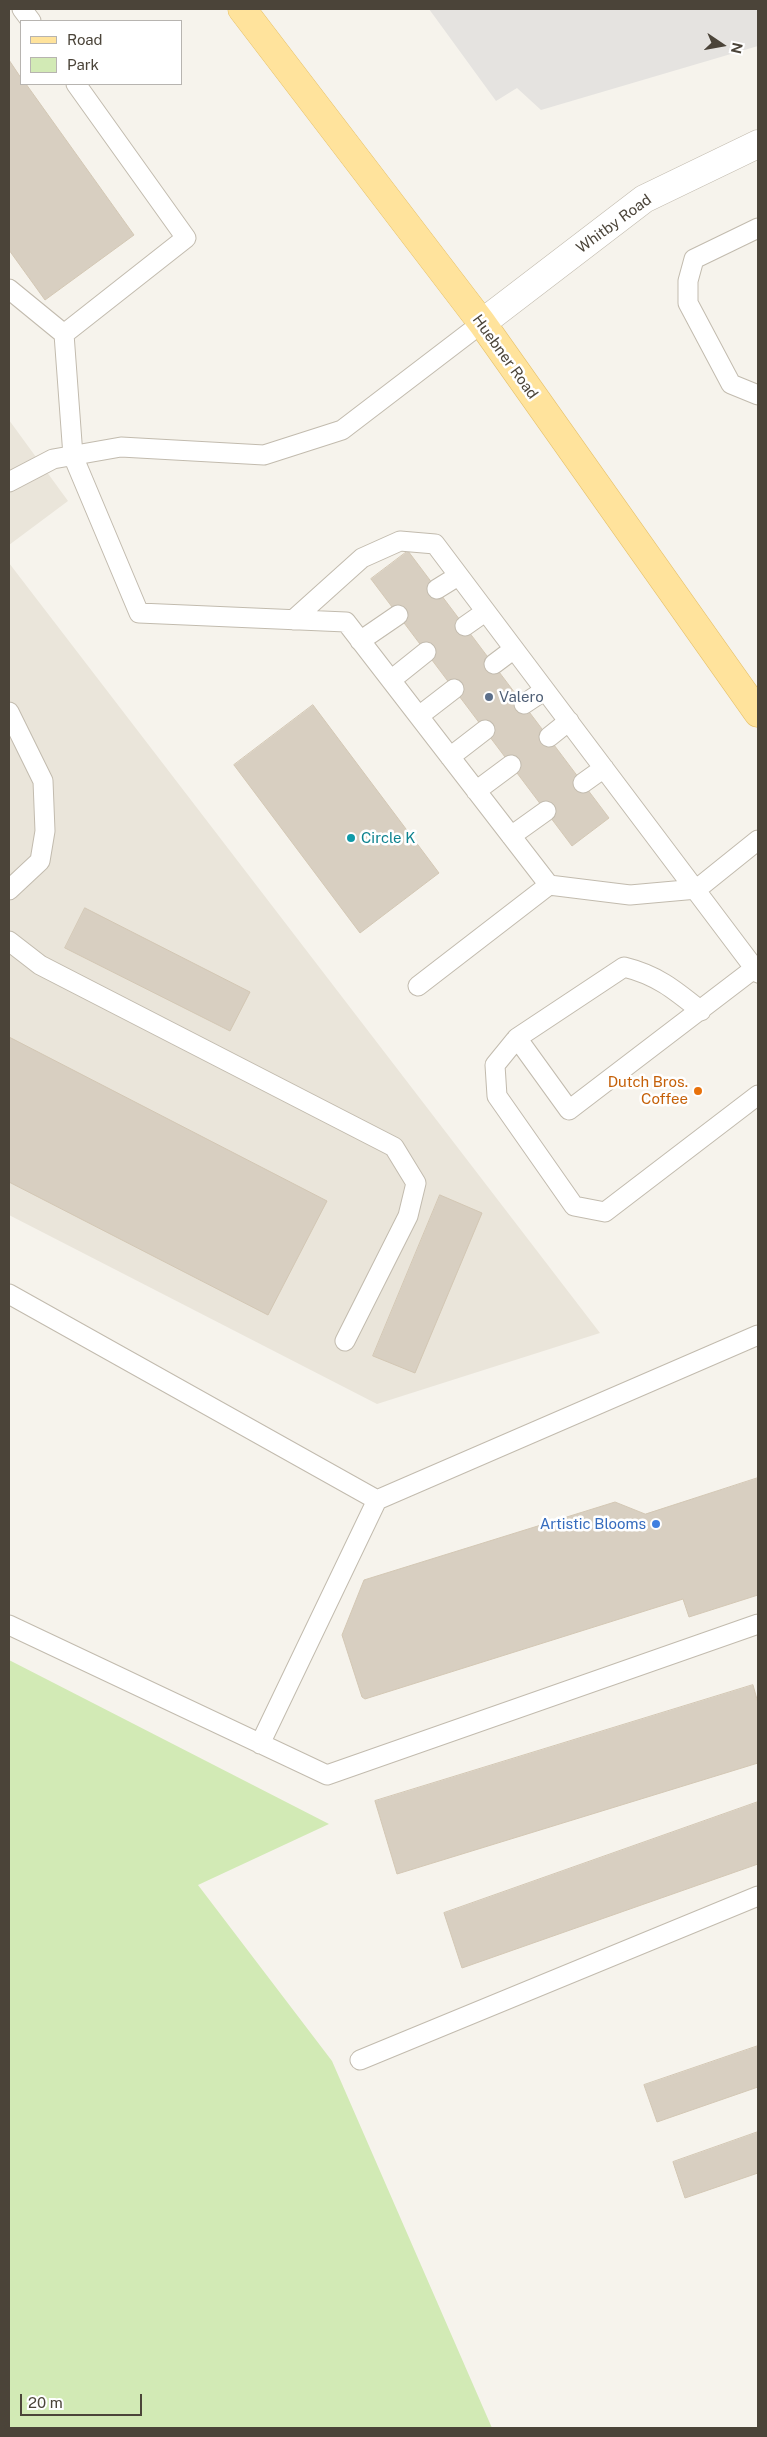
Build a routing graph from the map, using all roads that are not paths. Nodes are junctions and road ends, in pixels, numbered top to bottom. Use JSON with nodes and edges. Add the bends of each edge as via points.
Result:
{"nodes":[{"id":1,"x":22,"y":9,"type":"edge"},
{"id":2,"x":242,"y":9,"type":"edge"},
{"id":3,"x":30,"y":20,"type":"edge"},
{"id":4,"x":77,"y":85,"type":"edge"},
{"id":5,"x":758,"y":144,"type":"edge"},
{"id":6,"x":758,"y":228,"type":"edge"},
{"id":7,"x":9,"y":289,"type":"edge"},
{"id":8,"x":482,"y":323,"type":"junction"},
{"id":9,"x":64,"y":334,"type":"junction"},
{"id":10,"x":758,"y":395,"type":"edge"},
{"id":11,"x":72,"y":456,"type":"junction"},
{"id":12,"x":9,"y":482,"type":"edge"},
{"id":13,"x":458,"y":576,"type":"junction"},
{"id":14,"x":437,"y":589,"type":"dead end"},
{"id":15,"x":485,"y":612,"type":"junction"},
{"id":16,"x":398,"y":615,"type":"dead end"},
{"id":17,"x":293,"y":620,"type":"junction"},
{"id":18,"x":465,"y":626,"type":"dead end"},
{"id":19,"x":360,"y":641,"type":"junction"},
{"id":20,"x":514,"y":649,"type":"junction"},
{"id":21,"x":426,"y":652,"type":"dead end"},
{"id":22,"x":494,"y":664,"type":"dead end"},
{"id":23,"x":391,"y":680,"type":"junction"},
{"id":24,"x":454,"y":689,"type":"dead end"},
{"id":25,"x":545,"y":690,"type":"junction"},
{"id":26,"x":524,"y":704,"type":"dead end"},
{"id":27,"x":9,"y":712,"type":"edge"},
{"id":28,"x":758,"y":713,"type":"edge"},
{"id":29,"x":419,"y":716,"type":"junction"},
{"id":30,"x":569,"y":722,"type":"junction"},
{"id":31,"x":485,"y":730,"type":"dead end"},
{"id":32,"x":548,"y":737,"type":"dead end"},
{"id":33,"x":450,"y":757,"type":"junction"},
{"id":34,"x":512,"y":765,"type":"dead end"},
{"id":35,"x":604,"y":768,"type":"junction"},
{"id":36,"x":583,"y":782,"type":"dead end"},
{"id":37,"x":476,"y":791,"type":"junction"},
{"id":38,"x":546,"y":811,"type":"dead end"},
{"id":39,"x":511,"y":836,"type":"junction"},
{"id":40,"x":758,"y":840,"type":"edge"},
{"id":41,"x":549,"y":885,"type":"junction"},
{"id":42,"x":9,"y":890,"type":"edge"},
{"id":43,"x":696,"y":890,"type":"junction"},
{"id":44,"x":9,"y":941,"type":"edge"},
{"id":45,"x":757,"y":971,"type":"edge"},
{"id":46,"x":418,"y":986,"type":"dead end"},
{"id":47,"x":701,"y":1011,"type":"junction"},
{"id":48,"x":517,"y":1038,"type":"junction"},
{"id":49,"x":758,"y":1095,"type":"edge"},
{"id":50,"x":9,"y":1294,"type":"edge"},
{"id":51,"x":758,"y":1334,"type":"edge"},
{"id":52,"x":346,"y":1341,"type":"dead end"},
{"id":53,"x":378,"y":1500,"type":"junction"},
{"id":54,"x":758,"y":1624,"type":"edge"},
{"id":55,"x":9,"y":1625,"type":"edge"},
{"id":56,"x":260,"y":1744,"type":"junction"},
{"id":57,"x":758,"y":1896,"type":"edge"},
{"id":58,"x":360,"y":2060,"type":"dead end"}],
"edges":[{"from":1,"to":3,"type":"lane"},
{"from":2,"to":8,"type":"main road","name":"Huebner Road"},
{"from":4,"to":9,"type":"lane","via":[[186,238]]},
{"from":5,"to":8,"type":"street","name":"Whitby Road","via":[[644,199]]},
{"from":6,"to":10,"type":"lane","via":[[694,259],[688,281],[688,303],[731,384]]},
{"from":7,"to":9,"type":"lane"},
{"from":8,"to":11,"type":"lane","via":[[342,430],[264,455],[121,447]]},
{"from":8,"to":28,"type":"main road","name":"Huebner Road"},
{"from":9,"to":11,"type":"lane"},
{"from":11,"to":12,"type":"lane","via":[[53,459]]},
{"from":11,"to":17,"type":"lane","via":[[139,613]]},
{"from":13,"to":14,"type":"lane"},
{"from":13,"to":15,"type":"lane"},
{"from":13,"to":17,"type":"lane","via":[[435,544],[400,541],[362,558]]},
{"from":15,"to":18,"type":"lane"},
{"from":15,"to":20,"type":"lane"},
{"from":16,"to":19,"type":"lane"},
{"from":17,"to":19,"type":"lane","via":[[346,622]]},
{"from":19,"to":23,"type":"lane"},
{"from":20,"to":22,"type":"lane"},
{"from":20,"to":25,"type":"lane"},
{"from":21,"to":23,"type":"lane"},
{"from":23,"to":29,"type":"lane"},
{"from":24,"to":29,"type":"lane"},
{"from":25,"to":26,"type":"lane"},
{"from":25,"to":30,"type":"lane"},
{"from":27,"to":42,"type":"lane","via":[[43,781],[45,832],[40,861]]},
{"from":29,"to":33,"type":"lane"},
{"from":30,"to":32,"type":"lane"},
{"from":30,"to":35,"type":"lane"},
{"from":31,"to":33,"type":"lane"},
{"from":33,"to":37,"type":"lane"},
{"from":34,"to":37,"type":"lane"},
{"from":35,"to":36,"type":"lane"},
{"from":35,"to":43,"type":"lane"},
{"from":37,"to":39,"type":"lane"},
{"from":38,"to":39,"type":"lane"},
{"from":39,"to":41,"type":"lane"},
{"from":40,"to":43,"type":"lane"},
{"from":41,"to":43,"type":"lane","via":[[630,895]]},
{"from":41,"to":46,"type":"lane"},
{"from":43,"to":45,"type":"lane"},
{"from":44,"to":52,"type":"lane","via":[[40,965],[394,1147],[416,1184],[408,1216]]},
{"from":45,"to":47,"type":"lane"},
{"from":47,"to":48,"type":"lane","via":[[647,973],[624,967]]},
{"from":47,"to":48,"type":"lane","via":[[569,1110]]},
{"from":48,"to":49,"type":"lane","via":[[495,1066],[497,1096],[574,1206],[605,1212]]},
{"from":50,"to":53,"type":"lane"},
{"from":51,"to":53,"type":"lane"},
{"from":53,"to":56,"type":"lane"},
{"from":54,"to":56,"type":"lane","via":[[327,1775]]},
{"from":55,"to":56,"type":"lane"},
{"from":57,"to":58,"type":"lane"}]}
